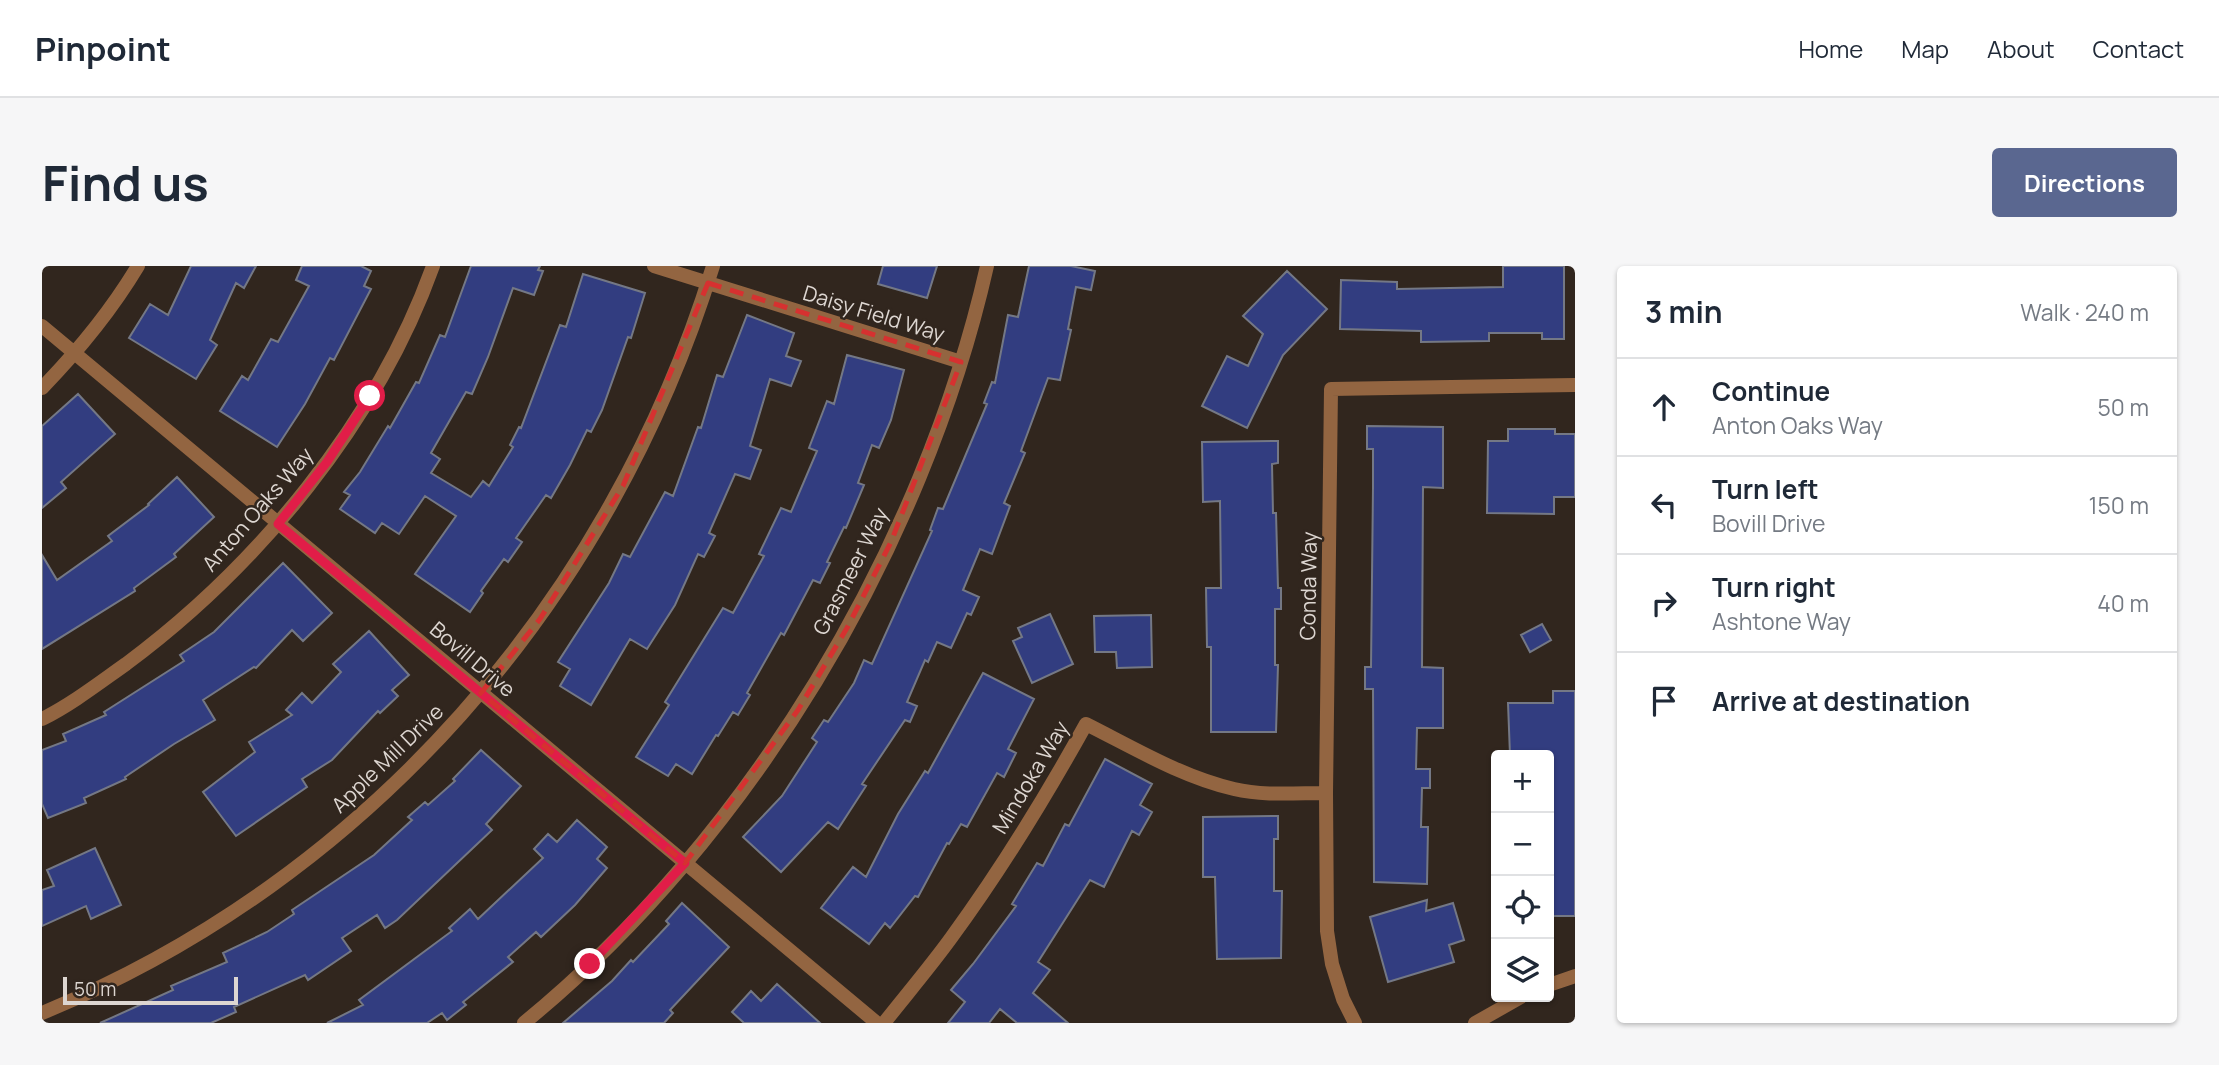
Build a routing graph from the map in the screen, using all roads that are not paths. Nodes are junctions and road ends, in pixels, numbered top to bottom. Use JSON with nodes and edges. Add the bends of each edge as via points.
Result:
{"nodes":[{"id":1,"x":138,"y":266,"type":"edge"},
{"id":2,"x":433,"y":266,"type":"edge"},
{"id":3,"x":654,"y":266,"type":"edge"},
{"id":4,"x":713,"y":266,"type":"edge"},
{"id":5,"x":987,"y":266,"type":"edge"},
{"id":6,"x":708,"y":283,"type":"junction"},
{"id":7,"x":42,"y":327,"type":"edge"},
{"id":8,"x":75,"y":354,"type":"junction"},
{"id":9,"x":961,"y":362,"type":"junction"},
{"id":10,"x":1575,"y":385,"type":"edge"},
{"id":11,"x":42,"y":388,"type":"edge"},
{"id":12,"x":278,"y":524,"type":"junction"},
{"id":13,"x":481,"y":693,"type":"junction"},
{"id":14,"x":42,"y":719,"type":"edge"},
{"id":15,"x":1326,"y":793,"type":"junction"},
{"id":16,"x":685,"y":863,"type":"junction"},
{"id":17,"x":1575,"y":976,"type":"edge"},
{"id":18,"x":1554,"y":983,"type":"edge"},
{"id":19,"x":1512,"y":1002,"type":"edge"},
{"id":20,"x":42,"y":1013,"type":"edge"},
{"id":21,"x":524,"y":1023,"type":"edge"},
{"id":22,"x":877,"y":1023,"type":"edge"},
{"id":23,"x":884,"y":1023,"type":"edge"},
{"id":24,"x":1355,"y":1023,"type":"edge"},
{"id":25,"x":1475,"y":1023,"type":"edge"}],
"edges":[{"from":1,"to":8,"type":"street"},
{"from":2,"to":12,"type":"street","name":"Anton Oaks Way","via":[[408,326],[370,396],[327,462]]},
{"from":3,"to":6,"type":"street","name":"Daisy Field Way"},
{"from":4,"to":6,"type":"street","name":"Apple Mill Drive"},
{"from":5,"to":9,"type":"street","name":"Grasmeer Way"},
{"from":6,"to":9,"type":"street","name":"Daisy Field Way"},
{"from":6,"to":13,"type":"street","name":"Apple Mill Drive","via":[[688,342],[623,486],[540,619]]},
{"from":7,"to":8,"type":"street","name":"Bovill Drive"},
{"from":8,"to":11,"type":"street"},
{"from":8,"to":12,"type":"street","name":"Bovill Drive"},
{"from":9,"to":16,"type":"street","name":"Grasmeer Way","via":[[929,454],[847,628],[790,722]]},
{"from":10,"to":15,"type":"street","name":"Conda Way","via":[[1331,389]]},
{"from":12,"to":13,"type":"street","name":"Bovill Drive"},
{"from":12,"to":14,"type":"street","name":"Anton Oaks Way","via":[[161,638]]},
{"from":13,"to":16,"type":"street","name":"Bovill Drive"},
{"from":13,"to":20,"type":"street","name":"Apple Mill Drive","via":[[418,762],[300,865],[170,951]]},
{"from":15,"to":23,"type":"street","name":"Mindoka Way","via":[[1262,793],[1200,780],[1086,723],[992,880]]},
{"from":15,"to":24,"type":"street","name":"Conda Way","via":[[1327,931],[1332,964]]},
{"from":16,"to":21,"type":"street","name":"Grasmeer Way","via":[[590,964]]},
{"from":16,"to":22,"type":"street","name":"Bovill Drive"},
{"from":17,"to":18,"type":"street"},
{"from":19,"to":25,"type":"street"}]}
